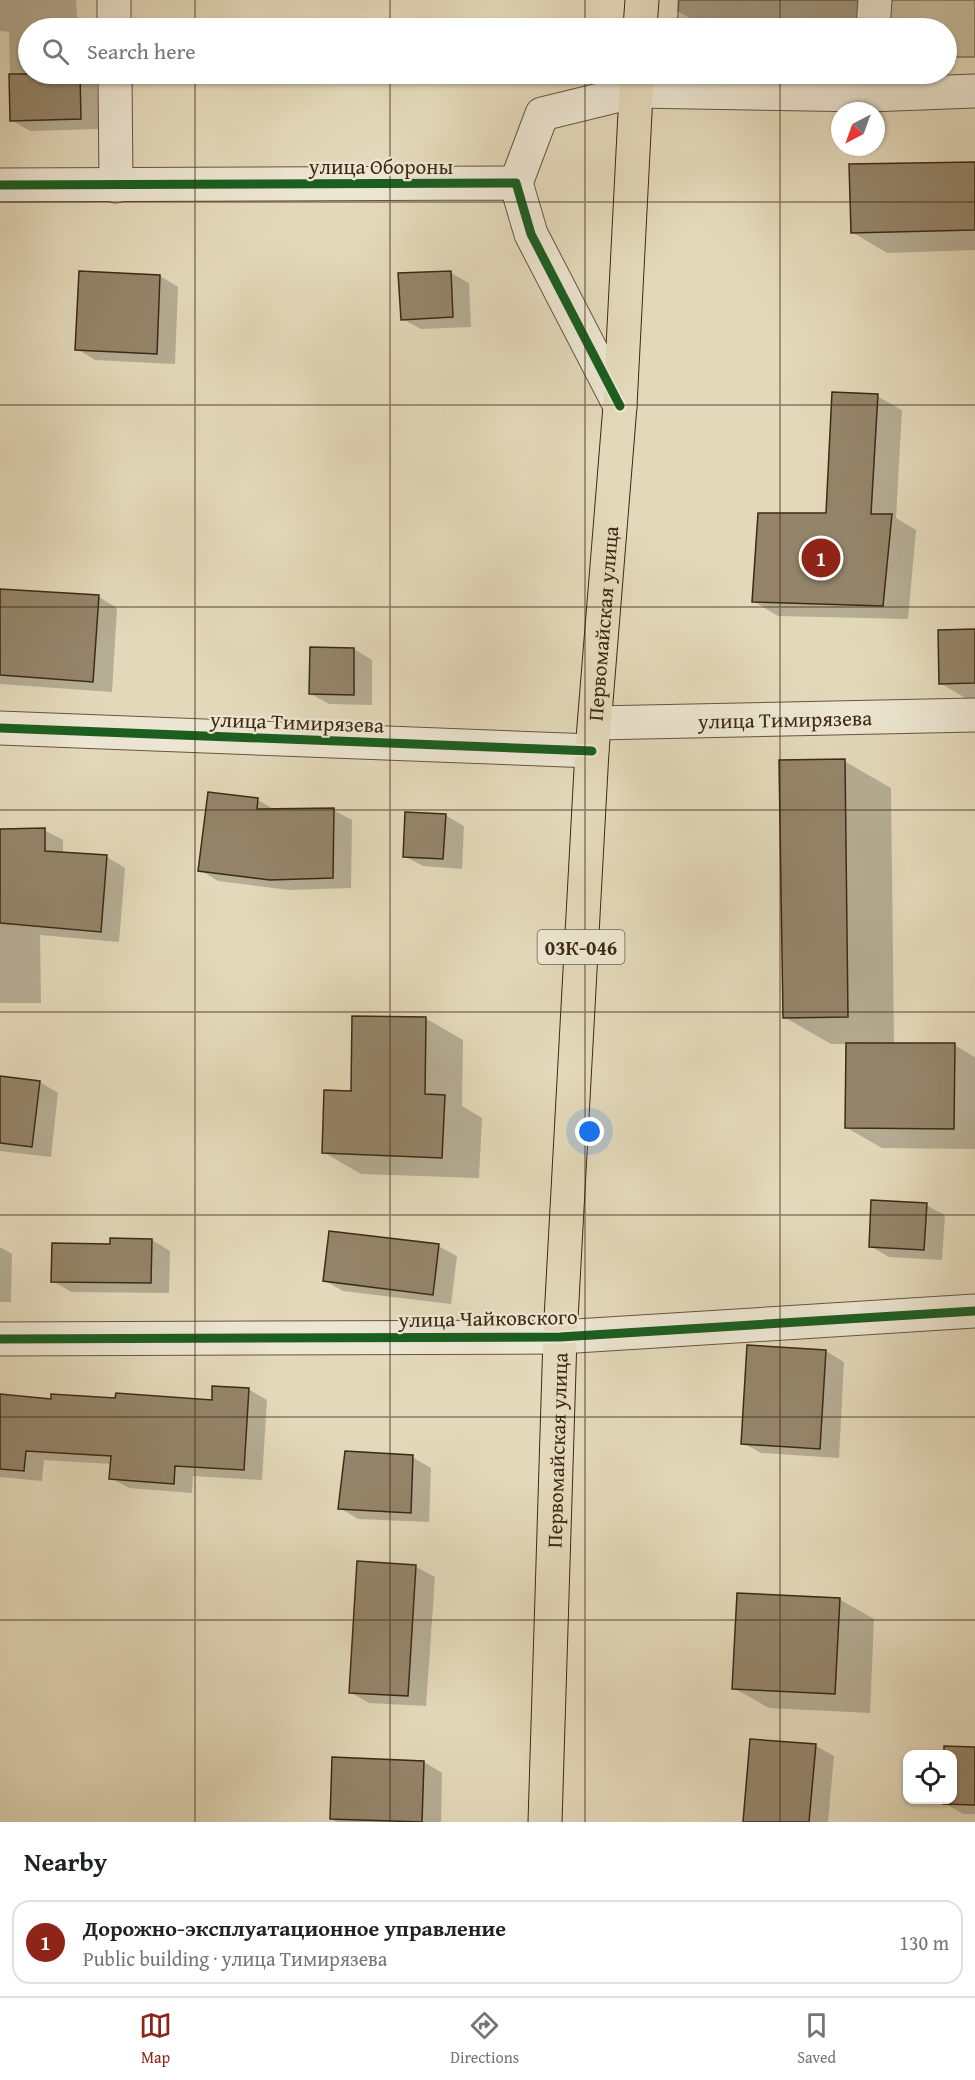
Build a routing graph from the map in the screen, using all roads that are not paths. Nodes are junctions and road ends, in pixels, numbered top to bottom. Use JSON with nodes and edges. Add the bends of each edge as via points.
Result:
{"nodes":[{"id":1,"x":114,"y":0,"type":"edge"},
{"id":2,"x":642,"y":0,"type":"edge"},
{"id":3,"x":875,"y":0,"type":"edge"},
{"id":4,"x":114,"y":18,"type":"edge"},
{"id":5,"x":641,"y":18,"type":"edge"},
{"id":6,"x":874,"y":18,"type":"edge"},
{"id":7,"x":115,"y":84,"type":"edge"},
{"id":8,"x":630,"y":84,"type":"edge"},
{"id":9,"x":636,"y":84,"type":"edge"},
{"id":10,"x":870,"y":84,"type":"edge"},
{"id":11,"x":975,"y":92,"type":"edge"},
{"id":12,"x":516,"y":183,"type":"junction"},
{"id":13,"x":0,"y":185,"type":"edge"},
{"id":14,"x":116,"y":186,"type":"junction"},
{"id":15,"x":620,"y":406,"type":"junction"},
{"id":16,"x":975,"y":715,"type":"edge"},
{"id":17,"x":0,"y":728,"type":"edge"},
{"id":18,"x":594,"y":737,"type":"junction"},
{"id":19,"x":975,"y":1311,"type":"edge"},
{"id":20,"x":561,"y":1337,"type":"junction"},
{"id":21,"x":0,"y":1339,"type":"edge"},
{"id":22,"x":545,"y":1822,"type":"edge"}],
"edges":[{"from":1,"to":4,"type":"street"},
{"from":2,"to":5,"type":"main road"},
{"from":3,"to":6,"type":"street"},
{"from":7,"to":14,"type":"street"},
{"from":8,"to":12,"type":"street","via":[[542,114]]},
{"from":9,"to":15,"type":"main road","name":"Первомайская улица","number":"03К-046"},
{"from":10,"to":11,"type":"street"},
{"from":12,"to":14,"type":"street","name":"улица Обороны"},
{"from":12,"to":15,"type":"street","via":[[531,234]]},
{"from":13,"to":14,"type":"street","name":"улица Обороны"},
{"from":15,"to":18,"type":"main road","name":"Первомайская улица","number":"03К-046"},
{"from":16,"to":18,"type":"street","name":"улица Тимирязева"},
{"from":17,"to":18,"type":"street","name":"улица Тимирязева"},
{"from":18,"to":20,"type":"main road","name":"Первомайская улица","number":"03К-046"},
{"from":19,"to":20,"type":"street","name":"улица Чайковского"},
{"from":20,"to":21,"type":"street","name":"улица Чайковского"},
{"from":20,"to":22,"type":"main road","name":"Первомайская улица","number":"03К-046"}]}
